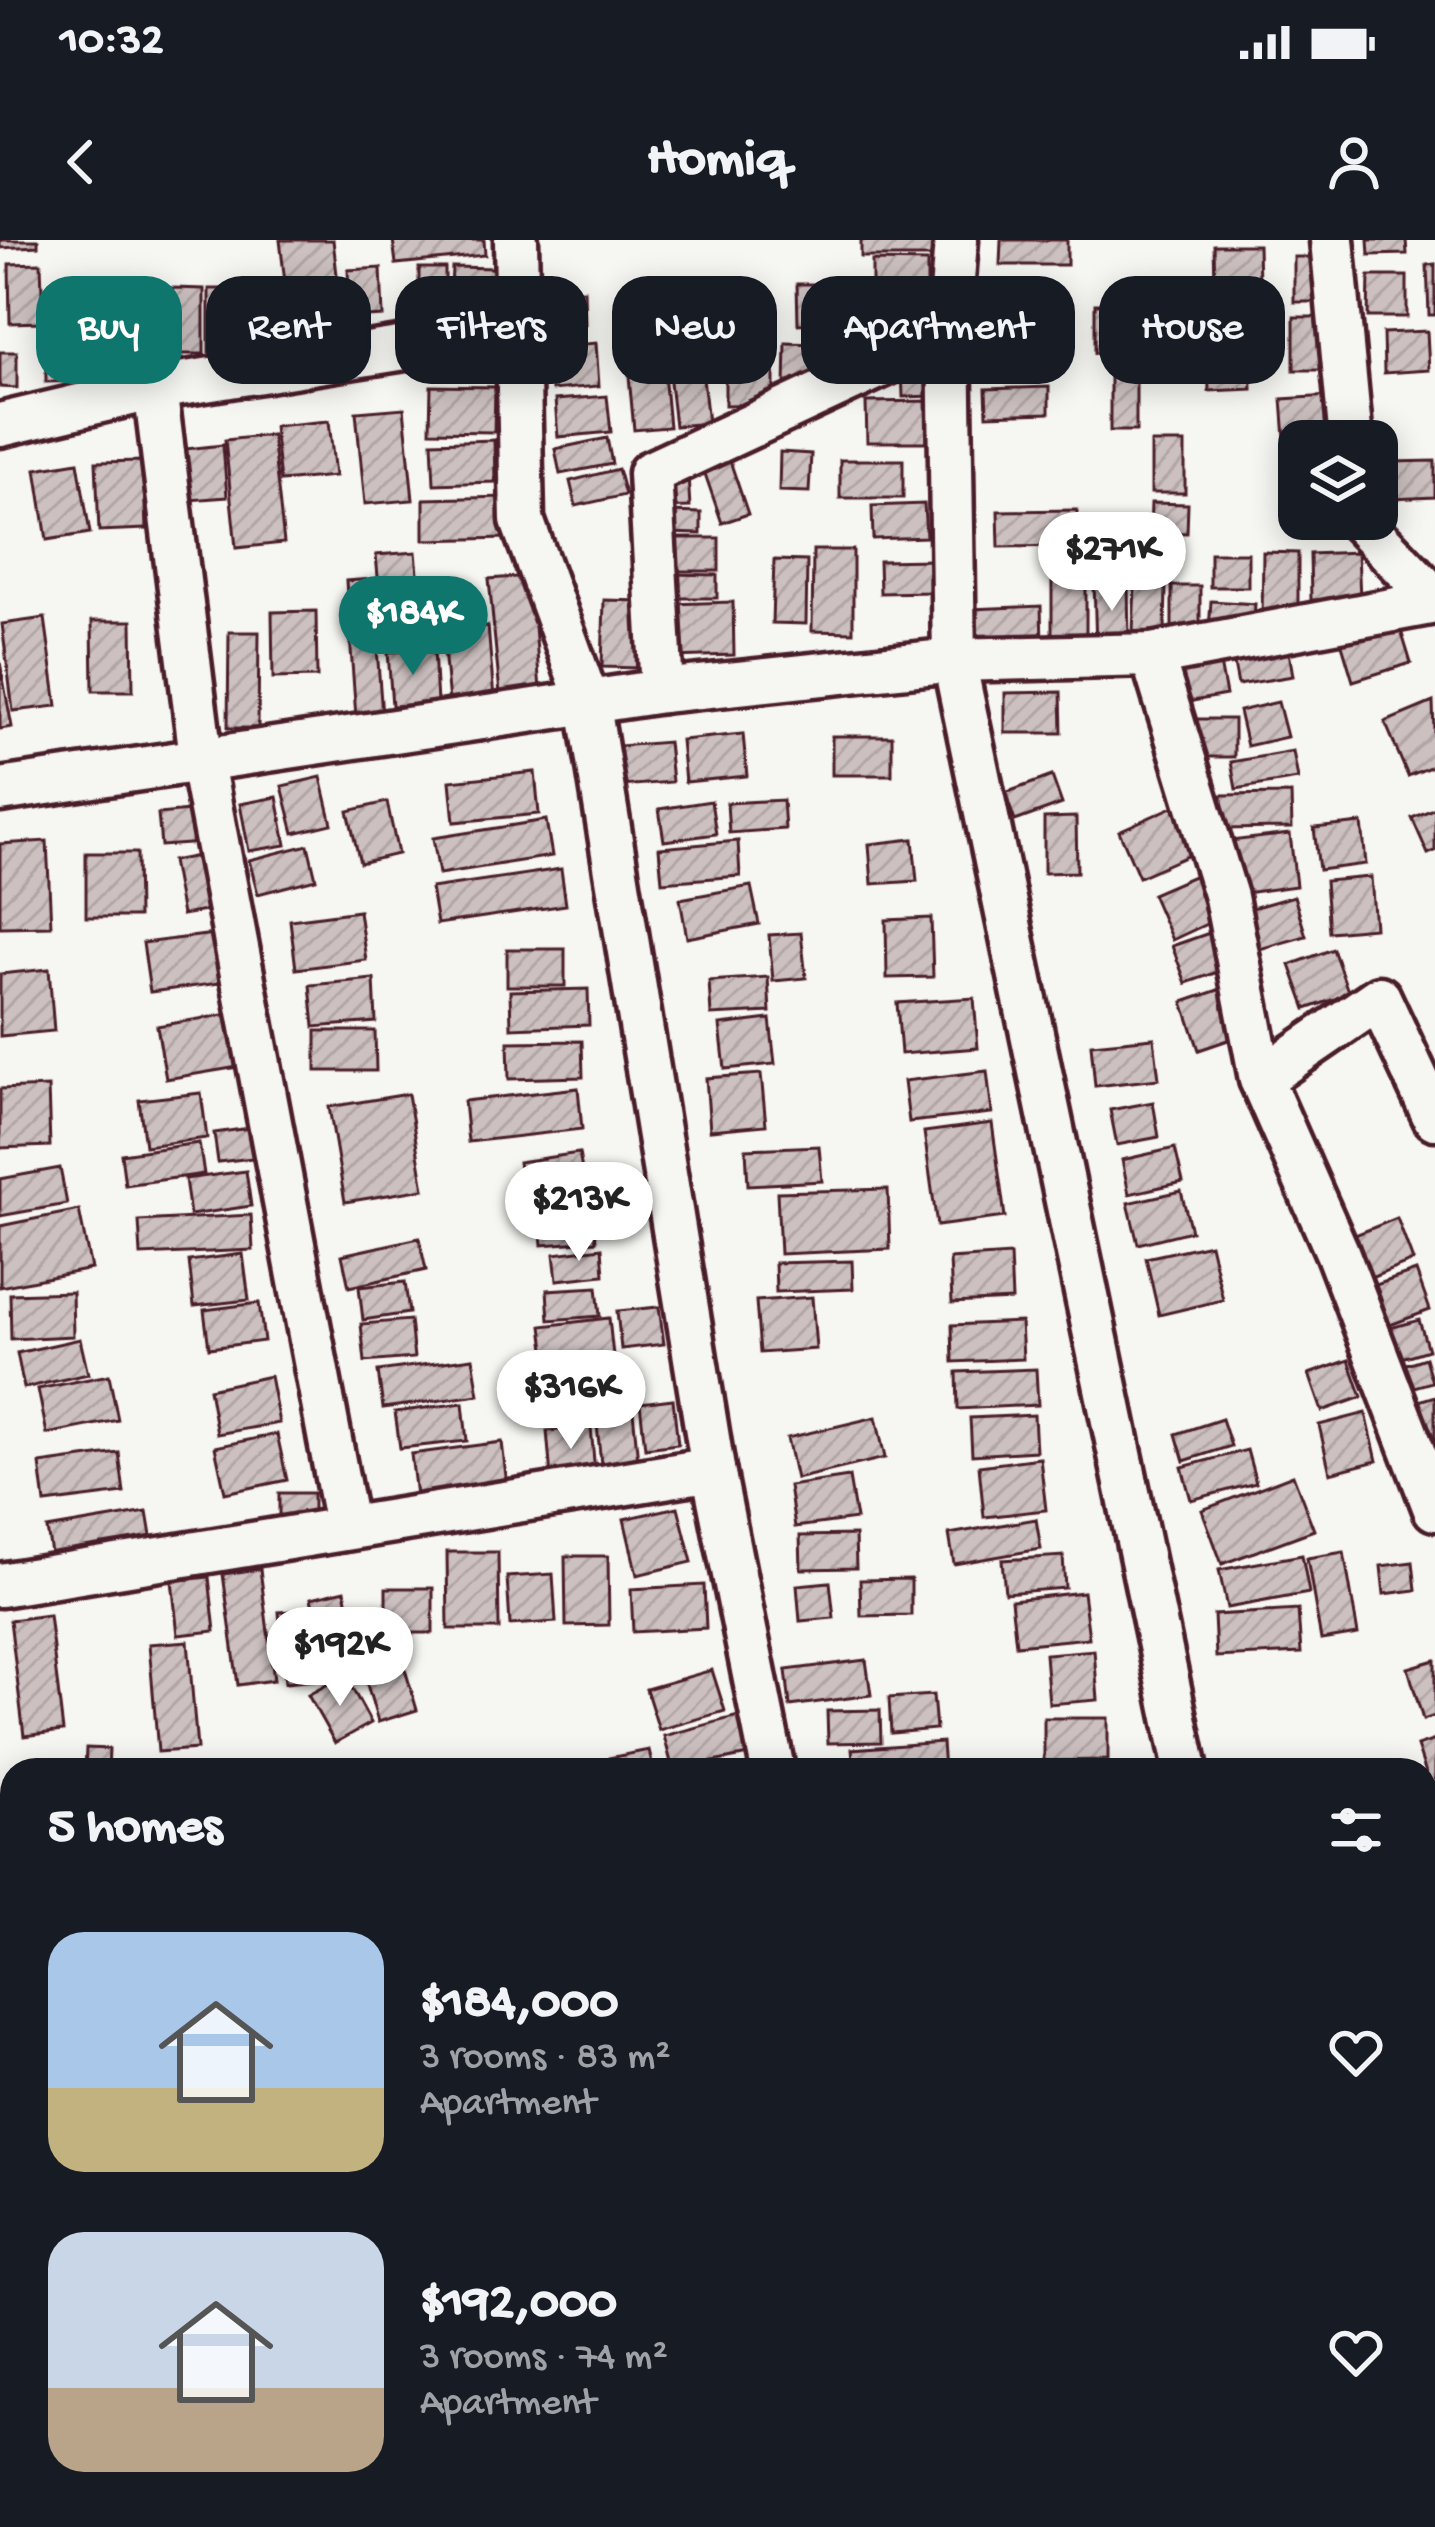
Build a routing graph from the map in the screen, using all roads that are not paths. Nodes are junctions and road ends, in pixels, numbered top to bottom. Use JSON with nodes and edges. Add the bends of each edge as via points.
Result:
{"nodes":[{"id":1,"x":516,"y":240,"type":"edge"},
{"id":2,"x":956,"y":240,"type":"edge"},
{"id":3,"x":1332,"y":240,"type":"edge"},
{"id":4,"x":517,"y":276,"type":"edge"},
{"id":5,"x":953,"y":276,"type":"edge"},
{"id":6,"x":395,"y":350,"type":"edge"},
{"id":7,"x":519,"y":384,"type":"edge"},
{"id":8,"x":841,"y":384,"type":"edge"},
{"id":9,"x":950,"y":384,"type":"edge"},
{"id":10,"x":155,"y":388,"type":"junction"},
{"id":11,"x":1349,"y":420,"type":"edge"},
{"id":12,"x":0,"y":424,"type":"edge"},
{"id":13,"x":1378,"y":540,"type":"edge"},
{"id":14,"x":1435,"y":601,"type":"edge"},
{"id":15,"x":1152,"y":655,"type":"junction"},
{"id":16,"x":954,"y":660,"type":"junction"},
{"id":17,"x":662,"y":691,"type":"junction"},
{"id":18,"x":589,"y":705,"type":"junction"},
{"id":19,"x":201,"y":757,"type":"junction"},
{"id":20,"x":0,"y":790,"type":"edge"},
{"id":21,"x":1262,"y":1079,"type":"junction"},
{"id":22,"x":1435,"y":1118,"type":"edge"},
{"id":23,"x":713,"y":1469,"type":"junction"},
{"id":24,"x":1435,"y":1509,"type":"edge"},
{"id":25,"x":346,"y":1525,"type":"junction"},
{"id":26,"x":0,"y":1585,"type":"edge"},
{"id":27,"x":771,"y":1758,"type":"edge"},
{"id":28,"x":1183,"y":1758,"type":"edge"}],
"edges":[{"from":1,"to":4,"type":"street"},
{"from":2,"to":5,"type":"street"},
{"from":3,"to":11,"type":"street"},
{"from":6,"to":10,"type":"street"},
{"from":7,"to":18,"type":"street","via":[[522,520]]},
{"from":8,"to":17,"type":"street","via":[[650,473]]},
{"from":9,"to":16,"type":"street"},
{"from":10,"to":12,"type":"street"},
{"from":10,"to":19,"type":"street"},
{"from":13,"to":14,"type":"street"},
{"from":14,"to":15,"type":"street"},
{"from":15,"to":16,"type":"street"},
{"from":15,"to":21,"type":"street","via":[[1226,897]]},
{"from":16,"to":17,"type":"street"},
{"from":16,"to":28,"type":"street"},
{"from":17,"to":18,"type":"street"},
{"from":18,"to":19,"type":"street"},
{"from":18,"to":23,"type":"street"},
{"from":19,"to":20,"type":"street"},
{"from":19,"to":25,"type":"street"},
{"from":21,"to":22,"type":"street","via":[[1379,998]]},
{"from":21,"to":24,"type":"street"},
{"from":23,"to":25,"type":"street"},
{"from":23,"to":27,"type":"street"},
{"from":25,"to":26,"type":"street"}]}
